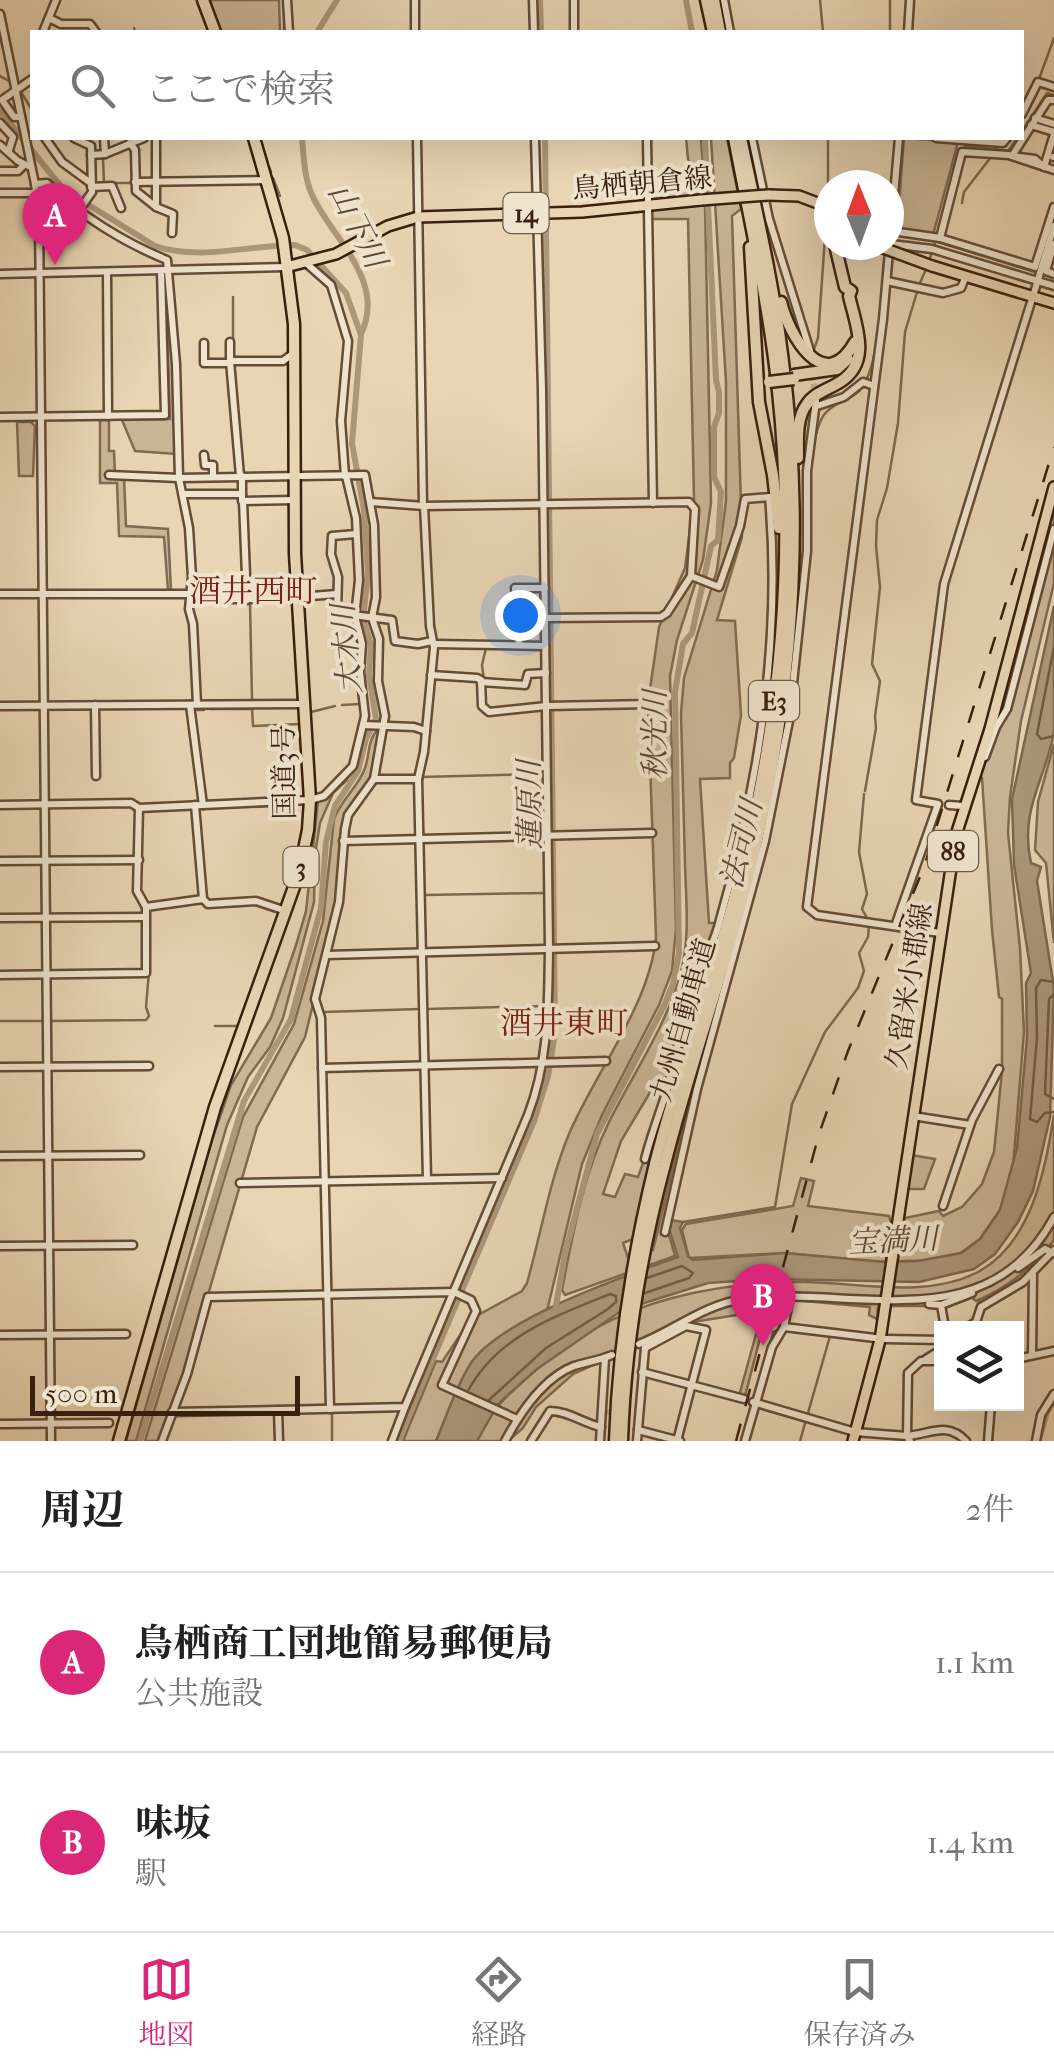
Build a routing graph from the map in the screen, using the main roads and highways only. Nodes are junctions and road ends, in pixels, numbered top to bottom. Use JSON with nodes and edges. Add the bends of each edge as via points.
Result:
{"nodes":[{"id":1,"x":203,"y":0,"type":"edge"},
{"id":2,"x":706,"y":0,"type":"edge"},
{"id":3,"x":714,"y":0,"type":"edge"},
{"id":4,"x":215,"y":30,"type":"edge"},
{"id":5,"x":715,"y":30,"type":"edge"},
{"id":6,"x":716,"y":30,"type":"edge"},
{"id":7,"x":255,"y":140,"type":"edge"},
{"id":8,"x":734,"y":140,"type":"edge"},
{"id":9,"x":741,"y":140,"type":"edge"},
{"id":10,"x":747,"y":165,"type":"junction"},
{"id":11,"x":814,"y":202,"type":"edge"},
{"id":12,"x":750,"y":218,"type":"junction"},
{"id":13,"x":904,"y":256,"type":"edge"},
{"id":14,"x":838,"y":260,"type":"edge"},
{"id":15,"x":286,"y":266,"type":"junction"},
{"id":16,"x":1054,"y":304,"type":"edge"},
{"id":17,"x":856,"y":336,"type":"junction"},
{"id":18,"x":765,"y":381,"type":"junction"},
{"id":19,"x":792,"y":472,"type":"junction"},
{"id":20,"x":1054,"y":487,"type":"edge"},
{"id":21,"x":778,"y":596,"type":"junction"},
{"id":22,"x":641,"y":1251,"type":"junction"},
{"id":23,"x":854,"y":1436,"type":"edge"},
{"id":24,"x":119,"y":1441,"type":"edge"},
{"id":25,"x":618,"y":1441,"type":"edge"}],
"edges":[{"from":1,"to":4,"type":"highway"},
{"from":2,"to":5,"type":"highway"},
{"from":3,"to":6,"type":"highway"},
{"from":7,"to":15,"type":"highway","name":"国道3号","number":"3"},
{"from":8,"to":12,"type":"highway","name":"九州自動車道","number":"E3"},
{"from":9,"to":10,"type":"highway","name":"九州自動車道","number":"E3"},
{"from":10,"to":17,"type":"highway","via":[[794,339],[806,354],[826,362],[842,357]]},
{"from":10,"to":19,"type":"highway","name":"九州自動車道","number":"E3","via":[[776,312]]},
{"from":11,"to":15,"type":"main road","name":"鳥栖朝倉線","number":"14","bridge":true,"via":[[768,195],[582,212],[418,217],[336,254]]},
{"from":12,"to":18,"type":"highway"},
{"from":12,"to":21,"type":"highway","name":"九州自動車道","number":"E3","via":[[779,394],[784,483]]},
{"from":13,"to":16,"type":"main road","bridge":true},
{"from":14,"to":17,"type":"highway"},
{"from":15,"to":24,"type":"highway","name":"国道3号","number":"3","via":[[295,352],[297,598],[310,800],[303,858],[215,1108]]},
{"from":17,"to":18,"type":"highway","bridge":true,"via":[[848,366],[826,376]]},
{"from":17,"to":19,"type":"highway","via":[[860,354],[854,369],[804,409]]},
{"from":18,"to":21,"type":"highway"},
{"from":19,"to":22,"type":"highway","name":"九州自動車道","number":"E3","via":[[788,653],[768,794]]},
{"from":20,"to":23,"type":"main road","name":"久留米小郡線","number":"88","via":[[963,806],[886,1299]]},
{"from":21,"to":22,"type":"highway","name":"九州自動車道","number":"E3","via":[[774,704],[753,823],[656,1163]]},
{"from":22,"to":25,"type":"highway","name":"九州自動車道","number":"E3","via":[[636,1342]]}]}
